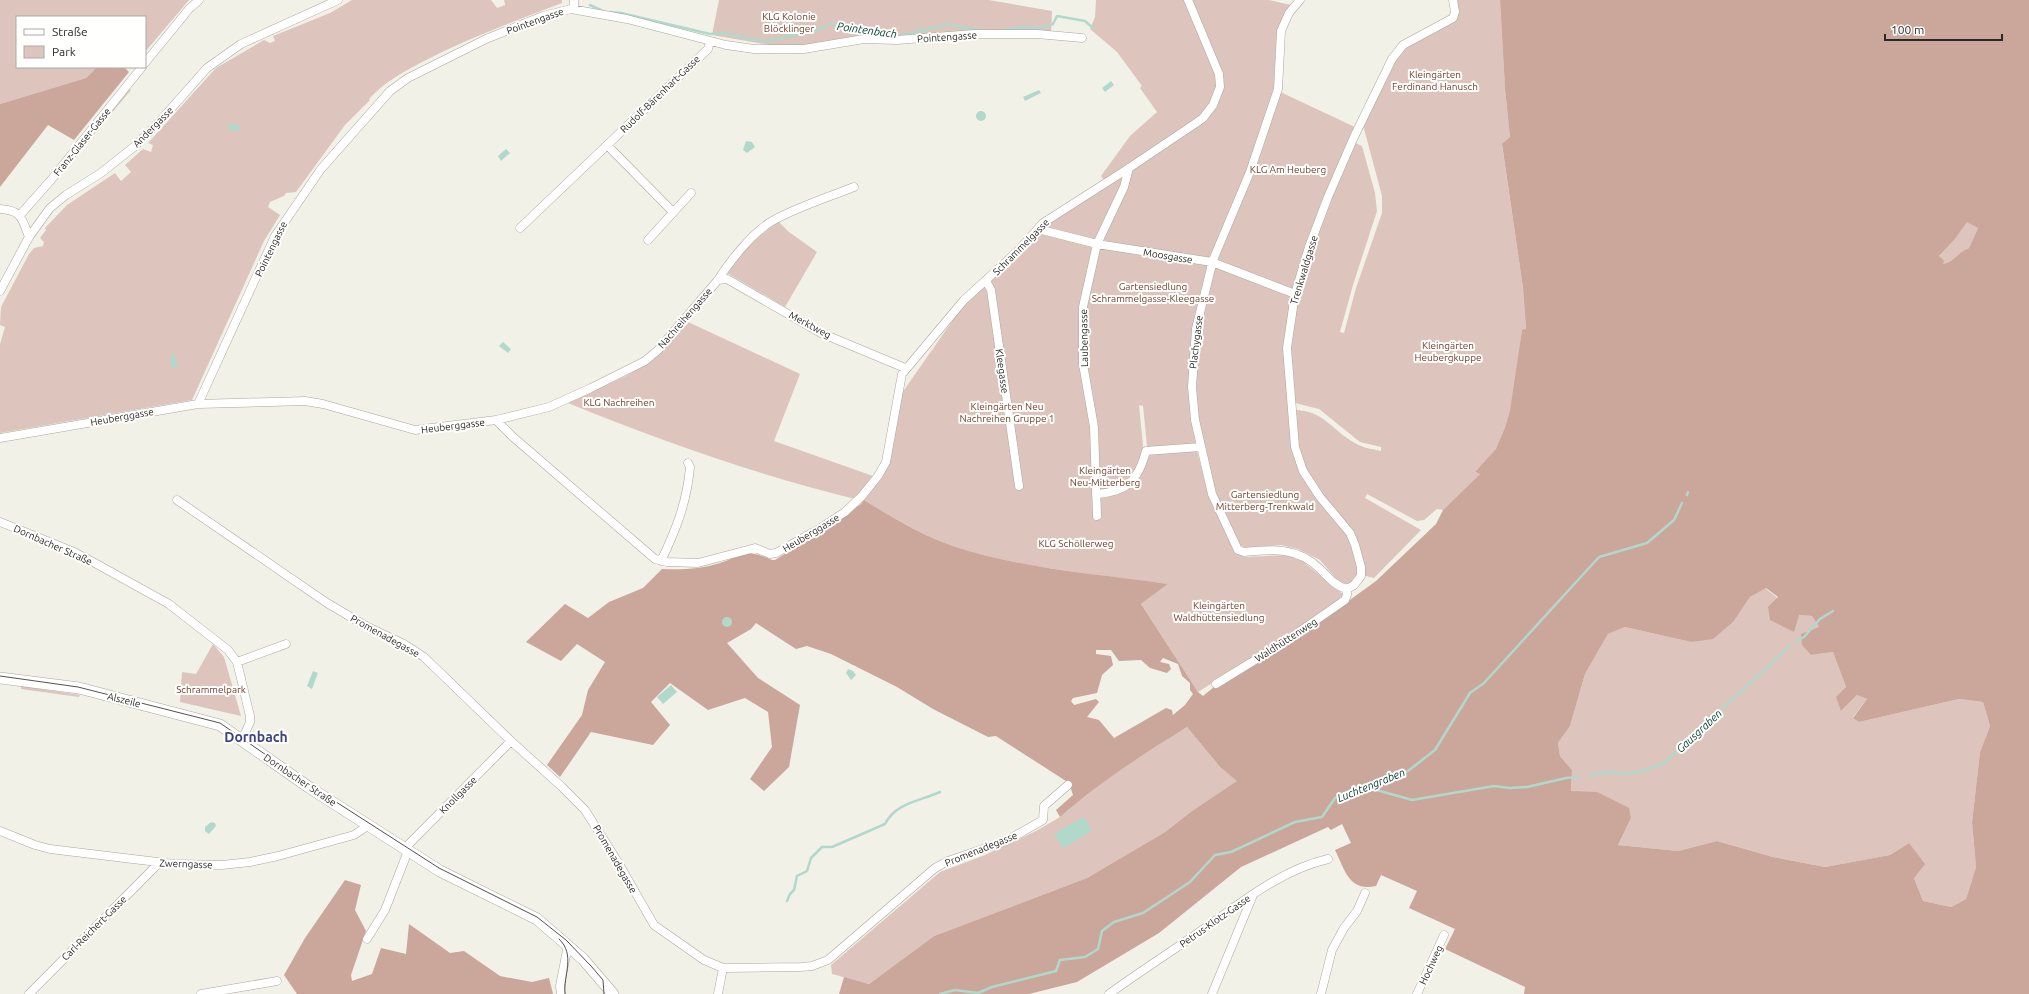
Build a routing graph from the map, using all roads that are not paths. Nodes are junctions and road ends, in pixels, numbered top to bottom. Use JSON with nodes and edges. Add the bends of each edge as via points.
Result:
{"nodes":[{"id":1,"x":199,"y":0,"type":"edge"},
{"id":2,"x":338,"y":0,"type":"edge"},
{"id":3,"x":574,"y":0,"type":"edge"},
{"id":4,"x":1188,"y":0,"type":"edge"},
{"id":5,"x":1300,"y":0,"type":"edge"},
{"id":6,"x":1453,"y":0,"type":"edge"},
{"id":7,"x":574,"y":9,"type":"junction"},
{"id":8,"x":1082,"y":38,"type":"dead end"},
{"id":9,"x":710,"y":41,"type":"junction"},
{"id":10,"x":146,"y":62,"type":"edge"},
{"id":11,"x":141,"y":68,"type":"edge"},
{"id":12,"x":607,"y":145,"type":"junction"},
{"id":13,"x":1129,"y":168,"type":"junction"},
{"id":14,"x":854,"y":187,"type":"dead end"},
{"id":15,"x":691,"y":193,"type":"dead end"},
{"id":16,"x":0,"y":209,"type":"edge"},
{"id":17,"x":673,"y":212,"type":"junction"},
{"id":18,"x":20,"y":214,"type":"junction"},
{"id":19,"x":520,"y":228,"type":"dead end"},
{"id":20,"x":1038,"y":229,"type":"junction"},
{"id":21,"x":29,"y":237,"type":"junction"},
{"id":22,"x":648,"y":240,"type":"dead end"},
{"id":23,"x":1097,"y":244,"type":"junction"},
{"id":24,"x":1212,"y":262,"type":"junction"},
{"id":25,"x":718,"y":280,"type":"junction"},
{"id":26,"x":986,"y":281,"type":"junction"},
{"id":27,"x":0,"y":291,"type":"edge"},
{"id":28,"x":1295,"y":294,"type":"junction"},
{"id":29,"x":905,"y":368,"type":"junction"},
{"id":30,"x":198,"y":404,"type":"junction"},
{"id":31,"x":496,"y":420,"type":"junction"},
{"id":32,"x":0,"y":438,"type":"edge"},
{"id":33,"x":1200,"y":447,"type":"junction"},
{"id":34,"x":688,"y":464,"type":"dead end"},
{"id":35,"x":1019,"y":486,"type":"dead end"},
{"id":36,"x":1096,"y":494,"type":"junction"},
{"id":37,"x":177,"y":500,"type":"dead end"},
{"id":38,"x":845,"y":512,"type":"joint"},
{"id":39,"x":1097,"y":516,"type":"dead end"},
{"id":40,"x":0,"y":522,"type":"edge"},
{"id":41,"x":661,"y":561,"type":"junction"},
{"id":42,"x":1347,"y":589,"type":"junction"},
{"id":43,"x":286,"y":644,"type":"dead end"},
{"id":44,"x":237,"y":662,"type":"junction"},
{"id":45,"x":0,"y":678,"type":"edge"},
{"id":46,"x":1216,"y":684,"type":"dead end"},
{"id":47,"x":242,"y":740,"type":"junction"},
{"id":48,"x":511,"y":741,"type":"junction"},
{"id":49,"x":1068,"y":785,"type":"dead end"},
{"id":50,"x":369,"y":825,"type":"junction"},
{"id":51,"x":0,"y":831,"type":"edge"},
{"id":52,"x":406,"y":850,"type":"junction"},
{"id":53,"x":1328,"y":859,"type":"dead end"},
{"id":54,"x":159,"y":863,"type":"junction"},
{"id":55,"x":1364,"y":893,"type":"dead end"},
{"id":56,"x":1253,"y":894,"type":"junction"},
{"id":57,"x":1444,"y":935,"type":"dead end"},
{"id":58,"x":367,"y":939,"type":"dead end"},
{"id":59,"x":568,"y":945,"type":"junction"},
{"id":60,"x":723,"y":968,"type":"junction"},
{"id":61,"x":277,"y":981,"type":"dead end"},
{"id":62,"x":609,"y":992,"type":"edge"},
{"id":63,"x":29,"y":994,"type":"edge"},
{"id":64,"x":202,"y":994,"type":"edge"},
{"id":65,"x":561,"y":994,"type":"edge"},
{"id":66,"x":718,"y":994,"type":"edge"},
{"id":67,"x":1109,"y":994,"type":"edge"},
{"id":68,"x":1212,"y":994,"type":"edge"},
{"id":69,"x":1321,"y":994,"type":"edge"},
{"id":70,"x":1417,"y":994,"type":"edge"}],
"edges":[{"from":1,"to":10,"type":"street","via":[[189,8]]},
{"from":2,"to":21,"type":"street","name":"Andergasse","via":[[241,44],[212,63],[135,146],[101,173],[56,202]]},
{"from":3,"to":7,"type":"street"},
{"from":4,"to":13,"type":"street","name":"Schrammelgasse","via":[[1218,69],[1218,94],[1203,118]]},
{"from":5,"to":24,"type":"street","name":"Plachygasse","via":[[1283,23],[1279,39],[1278,89],[1250,172]]},
{"from":6,"to":28,"type":"street","name":"Trenkwaldgasse","via":[[1453,18],[1403,46],[1392,59],[1328,196]]},
{"from":7,"to":9,"type":"street","name":"Pointengasse","via":[[627,19]]},
{"from":7,"to":30,"type":"street","name":"Pointengasse","via":[[543,16],[486,39],[408,78],[385,95],[321,169],[280,229]]},
{"from":8,"to":9,"type":"street","name":"Pointengasse","via":[[1037,34],[974,34],[897,40],[864,39],[817,48],[778,50]]},
{"from":9,"to":12,"type":"street","name":"Rudolf-Bärenhart-Gasse","via":[[708,49]]},
{"from":11,"to":18,"type":"street","name":"Franz-Glaser-Gasse","via":[[51,180]]},
{"from":12,"to":17,"type":"street"},
{"from":12,"to":19,"type":"street","name":"Rudolf-Bärenhart-Gasse"},
{"from":13,"to":20,"type":"street","name":"Schrammelgasse","via":[[1043,222]]},
{"from":13,"to":23,"type":"street","name":"Laubengasse","via":[[1124,187]]},
{"from":14,"to":25,"type":"street","name":"Nachreihengasse","via":[[770,222],[724,270]]},
{"from":15,"to":17,"type":"street"},
{"from":16,"to":18,"type":"street"},
{"from":17,"to":22,"type":"street"},
{"from":18,"to":21,"type":"street"},
{"from":20,"to":23,"type":"street","name":"Moosgasse"},
{"from":20,"to":26,"type":"street","name":"Schrammelgasse"},
{"from":21,"to":27,"type":"street","name":"Andergasse"},
{"from":23,"to":24,"type":"street","name":"Moosgasse"},
{"from":23,"to":36,"type":"street","name":"Laubengasse","via":[[1083,306],[1081,336],[1094,428]]},
{"from":24,"to":28,"type":"street","name":"Moosgasse"},
{"from":24,"to":33,"type":"street","name":"Plachygasse","via":[[1196,329],[1193,366],[1192,403]]},
{"from":25,"to":29,"type":"street","name":"Merktweg","via":[[726,279],[821,333]]},
{"from":25,"to":31,"type":"street","name":"Nachreihengasse","via":[[658,350],[645,361],[548,406]]},
{"from":26,"to":29,"type":"street","name":"Schrammelgasse","via":[[964,300]]},
{"from":26,"to":35,"type":"street","name":"Kleegasse","via":[[991,290]]},
{"from":28,"to":42,"type":"street","name":"Trenkwaldgasse","via":[[1288,348],[1295,447],[1303,471],[1355,544],[1361,576]]},
{"from":29,"to":38,"type":"street","name":"Schrammelgasse","via":[[897,393],[886,462],[874,482]]},
{"from":30,"to":31,"type":"street","name":"Heuberggasse","via":[[305,401],[415,430]]},
{"from":30,"to":32,"type":"street","name":"Heuberggasse"},
{"from":31,"to":41,"type":"street","name":"Heuberggasse","via":[[635,543]]},
{"from":33,"to":36,"type":"street","via":[[1146,451],[1143,465],[1130,483],[1114,492]]},
{"from":33,"to":42,"type":"street","name":"Plachygasse","via":[[1212,494],[1238,550],[1288,551],[1300,554],[1318,566],[1339,587]]},
{"from":34,"to":41,"type":"street","via":[[690,467],[685,502]]},
{"from":36,"to":39,"type":"street","name":"Laubengasse"},
{"from":37,"to":48,"type":"street","name":"Promenadegasse","via":[[327,603],[424,657]]},
{"from":38,"to":41,"type":"street","name":"Heuberggasse","via":[[776,553],[770,554],[755,548],[698,563]]},
{"from":40,"to":44,"type":"street","name":"Dornbacher Straße","via":[[74,552],[169,604],[228,650]]},
{"from":42,"to":46,"type":"street","name":"Waldhüttenweg","via":[[1345,600],[1286,641]]},
{"from":43,"to":44,"type":"street"},
{"from":44,"to":47,"type":"street","name":"Dornbacher Straße","via":[[250,716]]},
{"from":45,"to":47,"type":"main road","name":"Alszeile","via":[[79,688],[197,718],[216,723]]},
{"from":47,"to":50,"type":"main road","name":"Dornbacher Straße","via":[[310,788]]},
{"from":48,"to":52,"type":"street","name":"Knollgasse"},
{"from":48,"to":60,"type":"street","name":"Promenadegasse","via":[[585,810],[654,926],[704,960]]},
{"from":49,"to":60,"type":"street","name":"Promenadegasse","via":[[1044,806],[1044,820],[1006,840],[935,868],[828,960],[806,966]]},
{"from":50,"to":52,"type":"main road","name":"Dornbacher Straße"},
{"from":50,"to":54,"type":"street","name":"Zwerngasse","via":[[354,835],[250,862],[198,866]]},
{"from":51,"to":54,"type":"street","name":"Zwerngasse","via":[[50,849]]},
{"from":52,"to":58,"type":"street","via":[[386,910]]},
{"from":52,"to":59,"type":"main road","name":"Dornbacher Straße","via":[[445,874],[528,913]]},
{"from":53,"to":56,"type":"street","name":"Petrus-Klotz-Gasse","via":[[1315,862]]},
{"from":54,"to":63,"type":"street","name":"Carl-Reichert-Gasse"},
{"from":55,"to":69,"type":"street","via":[[1357,910],[1332,950]]},
{"from":56,"to":67,"type":"street","name":"Petrus-Klotz-Gasse"},
{"from":56,"to":68,"type":"street"},
{"from":57,"to":70,"type":"street","name":"Hochweg"},
{"from":59,"to":62,"type":"main road","name":"Dornbacher Straße","via":[[594,969]]},
{"from":59,"to":65,"type":"street","via":[[560,986]]},
{"from":60,"to":66,"type":"street"},
{"from":61,"to":64,"type":"street"}]}
